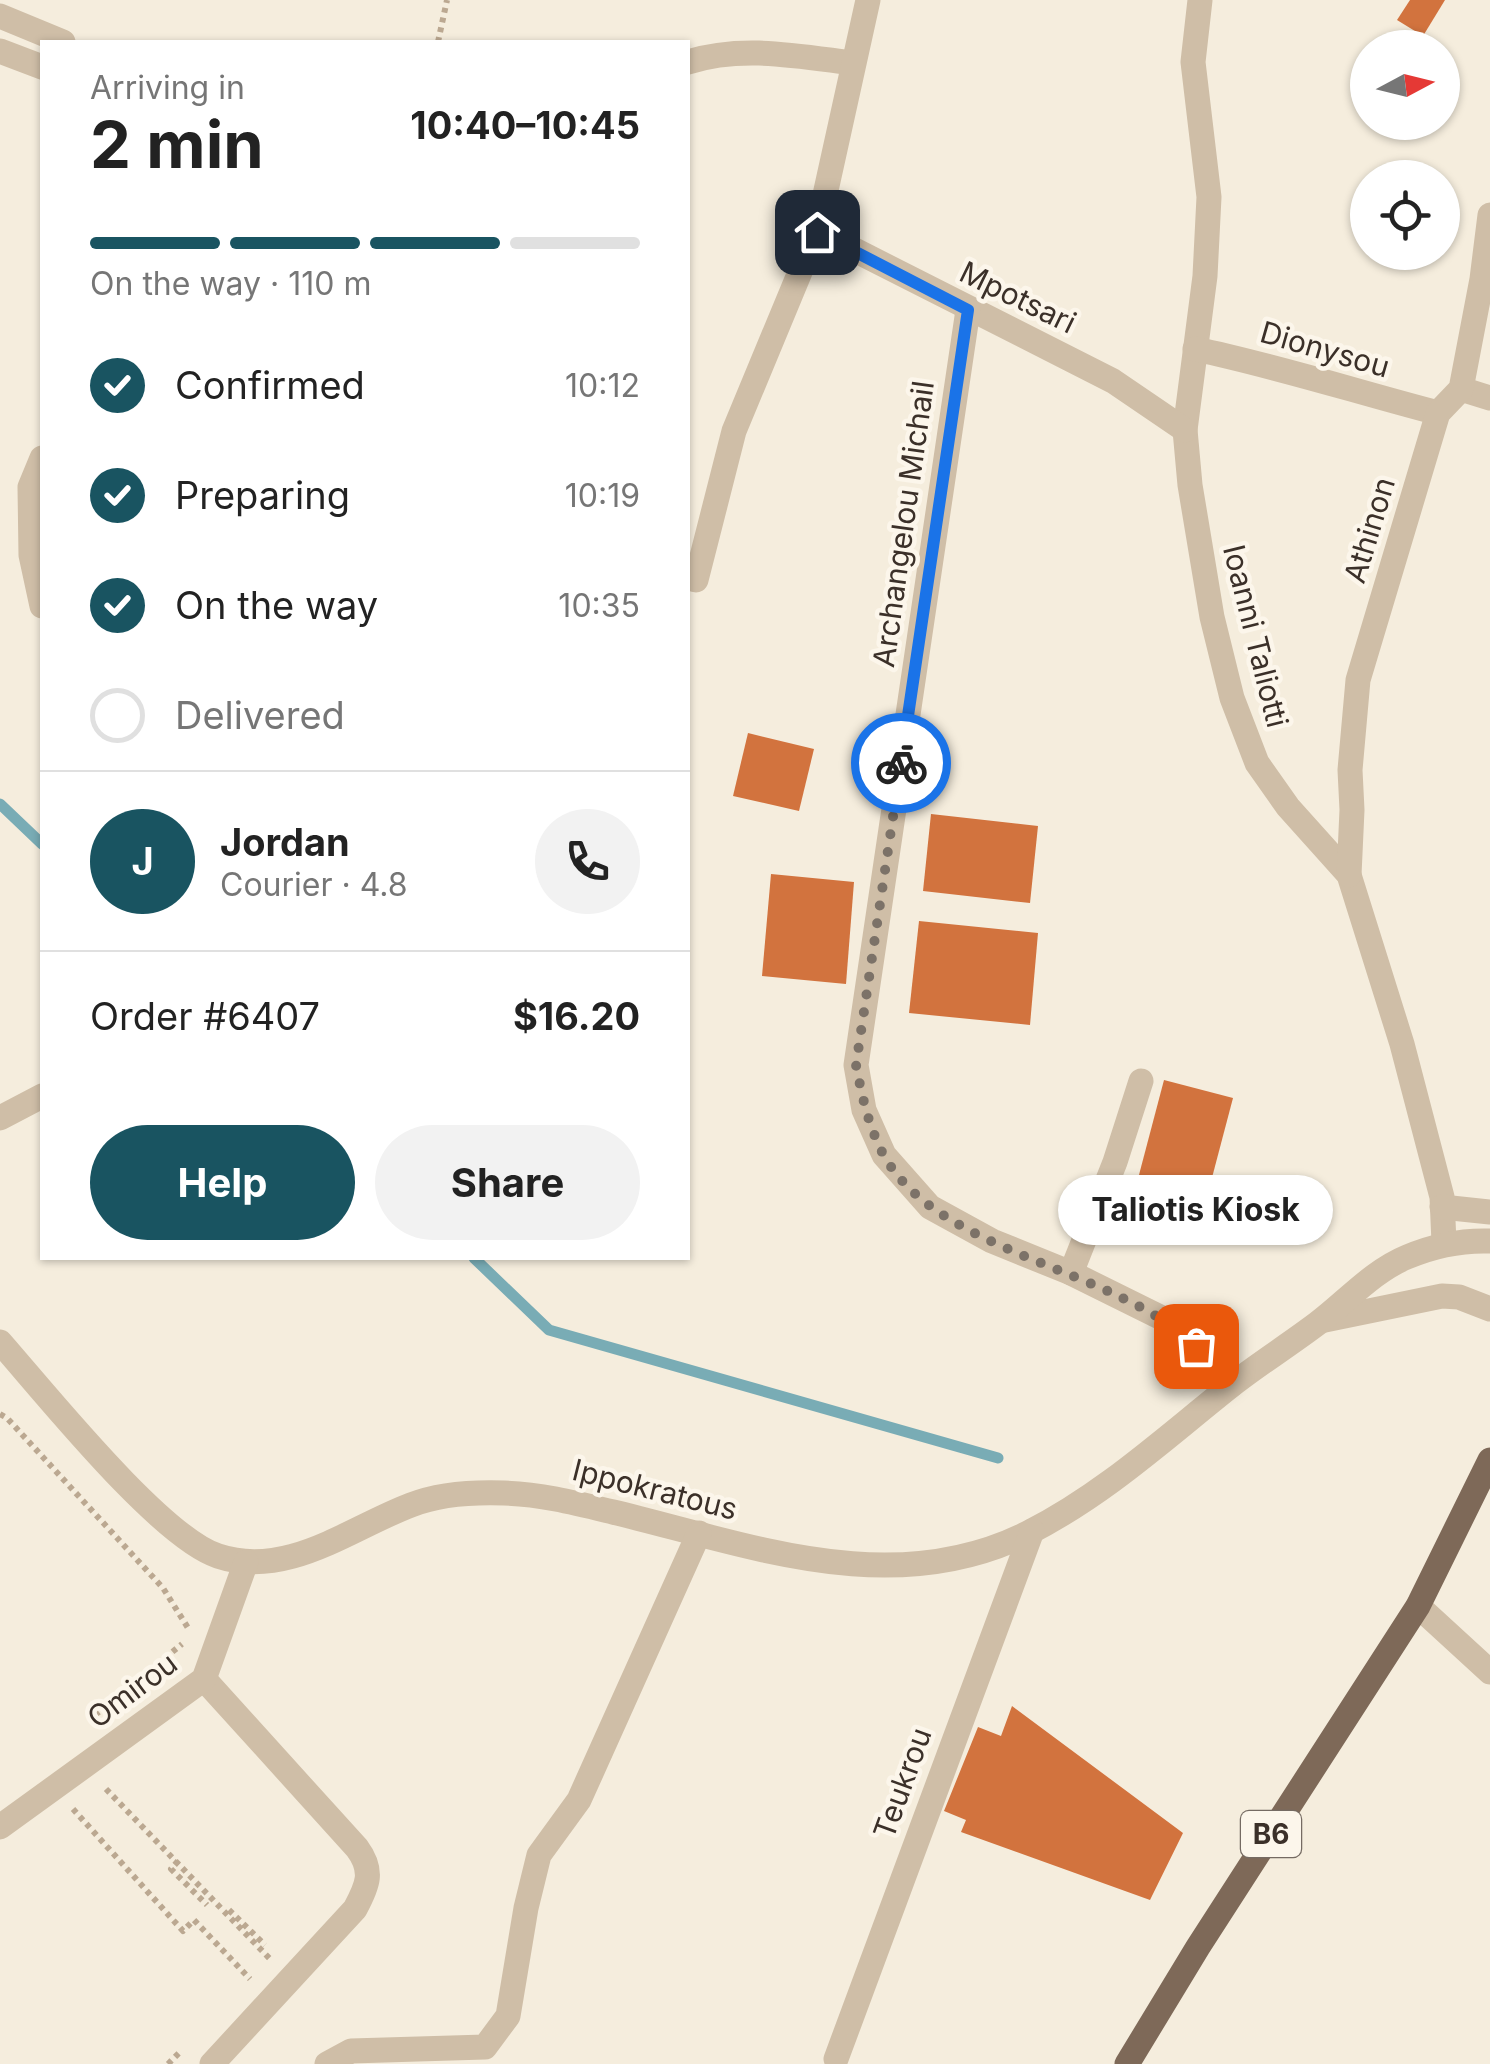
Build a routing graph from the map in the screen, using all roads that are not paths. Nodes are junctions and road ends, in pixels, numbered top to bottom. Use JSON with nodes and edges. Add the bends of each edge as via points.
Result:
{"nodes":[{"id":1,"x":868,"y":0,"type":"edge"},
{"id":2,"x":1200,"y":0,"type":"edge"},
{"id":3,"x":0,"y":16,"type":"edge"},
{"id":4,"x":57,"y":40,"type":"edge"},
{"id":5,"x":0,"y":51,"type":"edge"},
{"id":6,"x":690,"y":61,"type":"edge"},
{"id":7,"x":854,"y":63,"type":"junction"},
{"id":8,"x":40,"y":67,"type":"edge"},
{"id":9,"x":1490,"y":215,"type":"edge"},
{"id":10,"x":817,"y":232,"type":"junction"},
{"id":11,"x":968,"y":310,"type":"junction"},
{"id":12,"x":1195,"y":349,"type":"junction"},
{"id":13,"x":1461,"y":389,"type":"junction"},
{"id":14,"x":1490,"y":398,"type":"edge"},
{"id":15,"x":1438,"y":413,"type":"junction"},
{"id":16,"x":1185,"y":430,"type":"junction"},
{"id":17,"x":40,"y":463,"type":"edge"},
{"id":18,"x":696,"y":580,"type":"dead end"},
{"id":19,"x":40,"y":597,"type":"edge"},
{"id":20,"x":1348,"y":875,"type":"junction"},
{"id":21,"x":1141,"y":1081,"type":"dead end"},
{"id":22,"x":40,"y":1097,"type":"edge"},
{"id":23,"x":0,"y":1118,"type":"edge"},
{"id":24,"x":1442,"y":1207,"type":"junction"},
{"id":25,"x":1490,"y":1212,"type":"edge"},
{"id":26,"x":1490,"y":1241,"type":"edge"},
{"id":27,"x":1444,"y":1243,"type":"junction"},
{"id":28,"x":1070,"y":1273,"type":"junction"},
{"id":29,"x":1490,"y":1309,"type":"edge"},
{"id":30,"x":1320,"y":1321,"type":"junction"},
{"id":31,"x":0,"y":1342,"type":"edge"},
{"id":32,"x":1230,"y":1386,"type":"junction"},
{"id":33,"x":1490,"y":1460,"type":"edge"},
{"id":34,"x":1032,"y":1531,"type":"junction"},
{"id":35,"x":699,"y":1532,"type":"junction"},
{"id":36,"x":246,"y":1562,"type":"junction"},
{"id":37,"x":1418,"y":1606,"type":"junction"},
{"id":38,"x":1490,"y":1672,"type":"edge"},
{"id":39,"x":204,"y":1679,"type":"junction"},
{"id":40,"x":0,"y":1826,"type":"edge"},
{"id":41,"x":836,"y":2059,"type":"dead end"},
{"id":42,"x":212,"y":2064,"type":"edge"},
{"id":43,"x":327,"y":2064,"type":"edge"},
{"id":44,"x":1128,"y":2064,"type":"edge"}],
"edges":[{"from":1,"to":7,"type":"street"},
{"from":2,"to":12,"type":"street","name":"Ioanni Taliotti","via":[[1193,62],[1209,197]]},
{"from":3,"to":4,"type":"street"},
{"from":5,"to":8,"type":"street"},
{"from":6,"to":7,"type":"street","via":[[751,51]]},
{"from":7,"to":10,"type":"street"},
{"from":9,"to":13,"type":"street"},
{"from":10,"to":11,"type":"street","name":"Mpotsari"},
{"from":10,"to":18,"type":"street","via":[[734,432]]},
{"from":11,"to":16,"type":"street","name":"Mpotsari","via":[[1114,380]]},
{"from":11,"to":28,"type":"street","name":"Archangelou Michail","via":[[856,1065],[864,1110],[884,1155],[930,1207]]},
{"from":12,"to":15,"type":"street","name":"Dionysou"},
{"from":12,"to":16,"type":"street","name":"Ioanni Taliotti"},
{"from":13,"to":14,"type":"street"},
{"from":13,"to":15,"type":"street","name":"Athinon"},
{"from":15,"to":20,"type":"street","name":"Athinon","via":[[1358,680]]},
{"from":16,"to":20,"type":"street","name":"Ioanni Taliotti","via":[[1212,618],[1232,698],[1256,763]]},
{"from":17,"to":19,"type":"street","via":[[30,488],[31,555]]},
{"from":20,"to":24,"type":"street","name":"Ioanni Taliotti","via":[[1402,1044]]},
{"from":21,"to":28,"type":"street"},
{"from":22,"to":23,"type":"street"},
{"from":24,"to":25,"type":"street"},
{"from":24,"to":27,"type":"street","name":"Ioanni Taliotti"},
{"from":26,"to":27,"type":"street","name":"Ippokratous"},
{"from":27,"to":30,"type":"street","name":"Ippokratous","via":[[1403,1258]]},
{"from":28,"to":32,"type":"street","name":"Archangelou Michail","via":[[1174,1324]]},
{"from":29,"to":30,"type":"street","name":"Ippokratous","via":[[1442,1296]]},
{"from":30,"to":32,"type":"street","name":"Ippokratous"},
{"from":31,"to":36,"type":"street","name":"Ippokratous","via":[[134,1492],[187,1539],[216,1556]]},
{"from":32,"to":34,"type":"street","name":"Ippokratous","via":[[1134,1466]]},
{"from":33,"to":37,"type":"main road","number":"B6"},
{"from":34,"to":35,"type":"street","name":"Ippokratous","via":[[991,1550],[878,1568],[795,1557]]},
{"from":34,"to":41,"type":"street","name":"Teukrou"},
{"from":35,"to":36,"type":"street","name":"Ippokratous","via":[[537,1494],[482,1492],[417,1502],[335,1541],[286,1558]]},
{"from":35,"to":43,"type":"street","via":[[580,1800],[539,1854],[508,2016],[484,2048],[351,2051]]},
{"from":36,"to":39,"type":"street","name":"Omirou"},
{"from":37,"to":38,"type":"street"},
{"from":37,"to":44,"type":"main road","number":"B6"},
{"from":39,"to":40,"type":"street","name":"Omirou"},
{"from":39,"to":42,"type":"street","via":[[357,1848],[368,1870],[368,1886],[355,1909]]}]}
